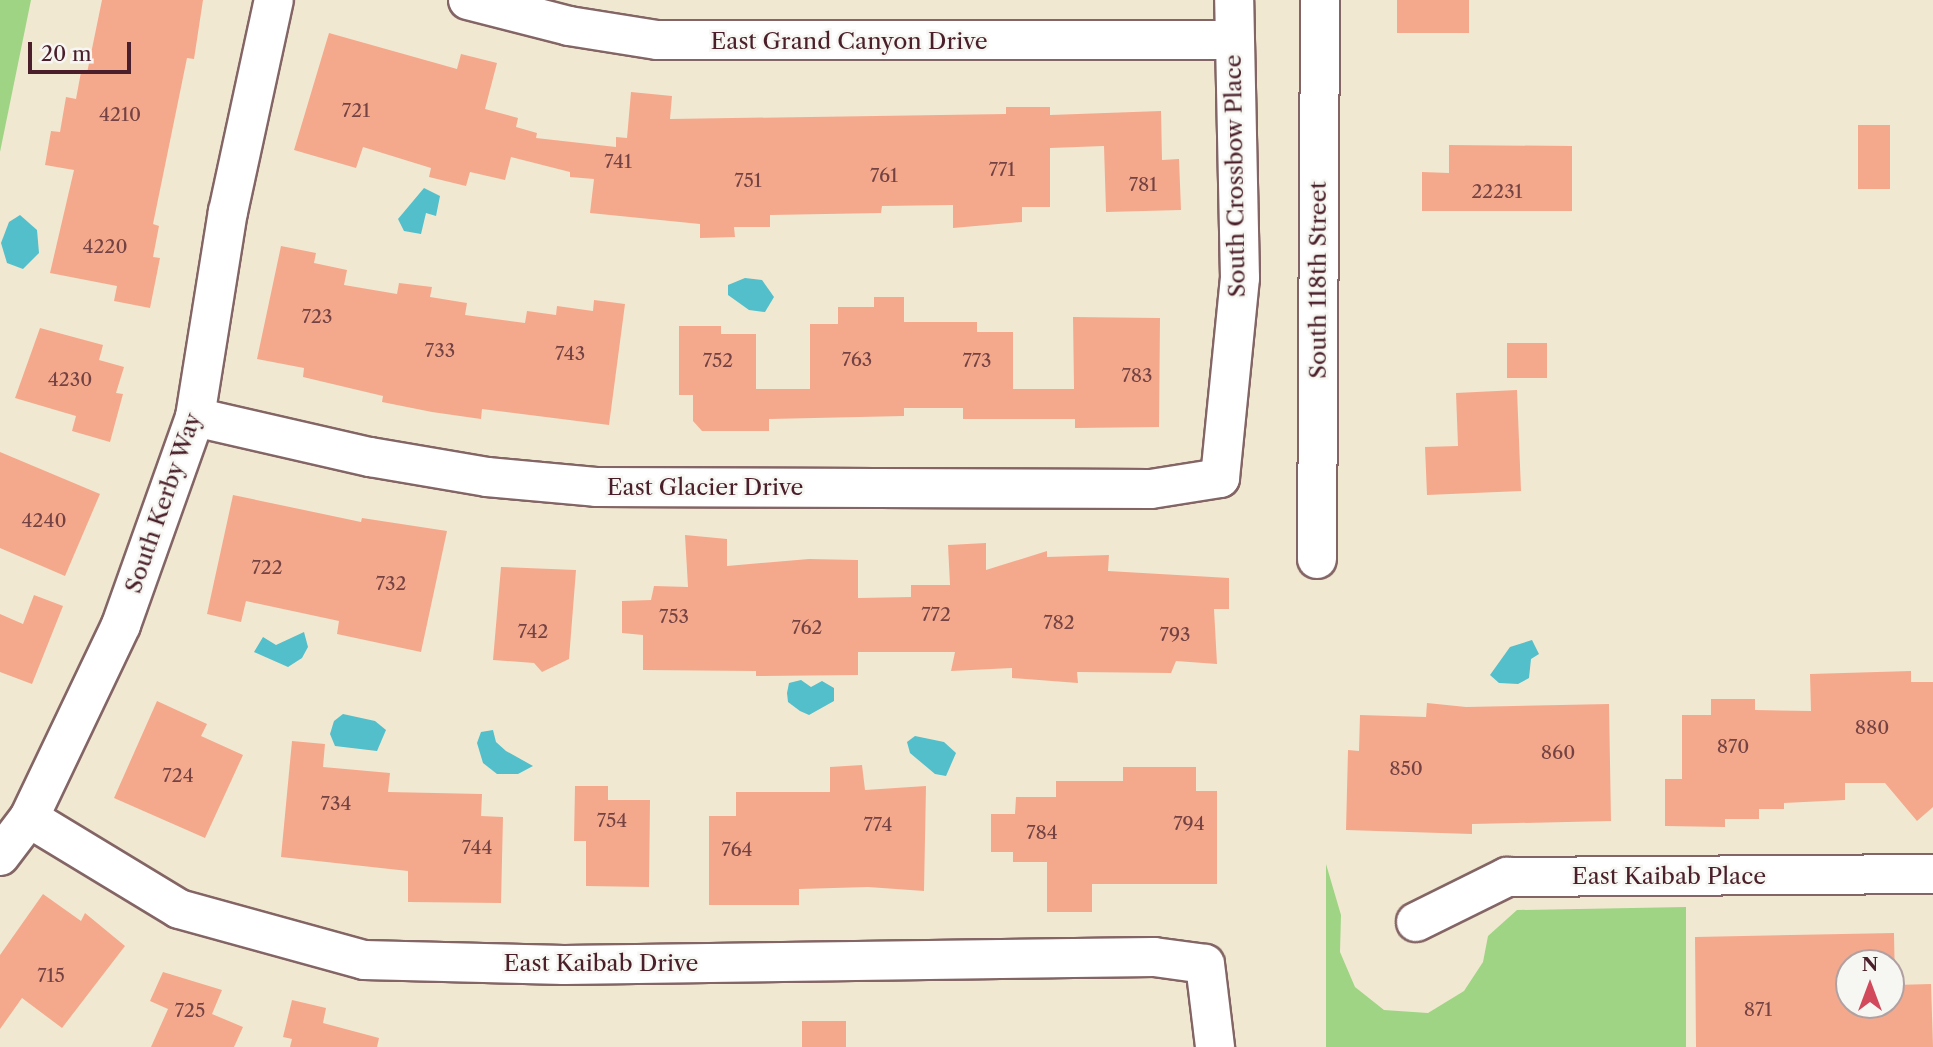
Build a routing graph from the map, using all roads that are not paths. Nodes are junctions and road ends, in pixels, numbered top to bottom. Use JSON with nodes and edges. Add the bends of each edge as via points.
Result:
{"nodes":[{"id":1,"x":274,"y":0,"type":"edge"},
{"id":2,"x":468,"y":0,"type":"edge"},
{"id":3,"x":1234,"y":0,"type":"edge"},
{"id":4,"x":1320,"y":0,"type":"edge"},
{"id":5,"x":1234,"y":40,"type":"junction"},
{"id":6,"x":195,"y":417,"type":"junction"},
{"id":7,"x":1220,"y":478,"type":"joint"},
{"id":8,"x":1317,"y":559,"type":"dead end"},
{"id":9,"x":29,"y":818,"type":"junction"},
{"id":10,"x":0,"y":856,"type":"edge"},
{"id":11,"x":1933,"y":874,"type":"edge"},
{"id":12,"x":1416,"y":922,"type":"dead end"},
{"id":13,"x":1215,"y":1047,"type":"edge"}],
"edges":[{"from":1,"to":6,"type":"street","name":"South Kerby Way","via":[[228,212]]},
{"from":2,"to":5,"type":"street","name":"East Grand Canyon Drive","via":[[569,26],[657,40]]},
{"from":3,"to":5,"type":"street","name":"South Crossbow Place"},
{"from":4,"to":8,"type":"street","name":"South 118th Street"},
{"from":5,"to":7,"type":"street","name":"South Crossbow Place","via":[[1240,278]]},
{"from":6,"to":7,"type":"street","name":"East Glacier Drive","via":[[370,457],[487,477],[596,487],[1151,489]]},
{"from":6,"to":9,"type":"street","name":"South Kerby Way","via":[[121,625]]},
{"from":9,"to":10,"type":"street","name":"South Kerby Way"},
{"from":9,"to":13,"type":"street","name":"East Kaibab Drive","via":[[179,909],[364,960],[564,965],[1154,957],[1205,964]]},
{"from":11,"to":12,"type":"street","name":"East Kaibab Place","via":[[1507,877]]}]}
